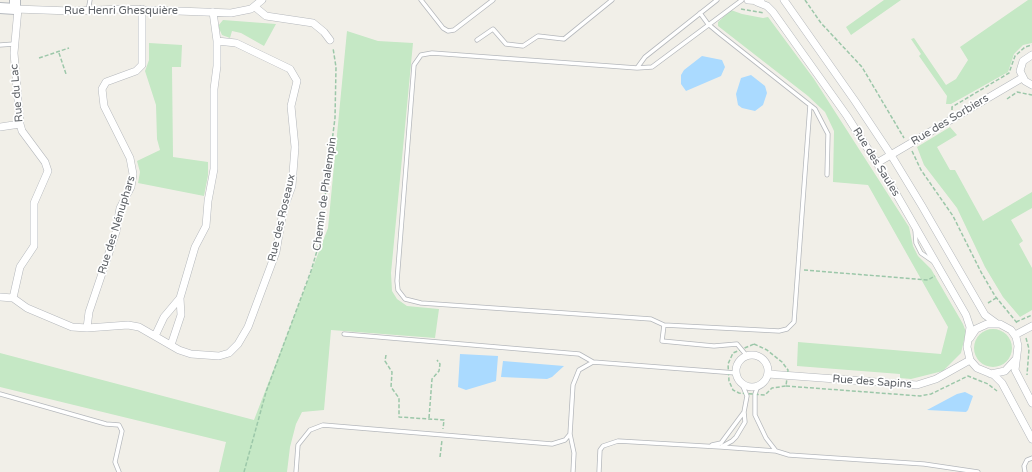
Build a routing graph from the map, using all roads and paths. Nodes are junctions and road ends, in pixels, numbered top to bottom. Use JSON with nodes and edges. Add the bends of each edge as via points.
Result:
{"nodes":[{"id":1,"x":90,"y":0,"type":"edge"},
{"id":2,"x":262,"y":0,"type":"edge"},
{"id":3,"x":421,"y":0,"type":"edge"},
{"id":4,"x":493,"y":0,"type":"edge"},
{"id":5,"x":612,"y":0,"type":"edge"},
{"id":6,"x":717,"y":0,"type":"edge"},
{"id":7,"x":742,"y":0,"type":"edge"},
{"id":8,"x":748,"y":0,"type":"edge"},
{"id":9,"x":765,"y":0,"type":"edge"},
{"id":10,"x":784,"y":0,"type":"edge"},
{"id":11,"x":757,"y":2,"type":"junction"},
{"id":12,"x":16,"y":6,"type":"edge"},
{"id":13,"x":255,"y":7,"type":"junction"},
{"id":14,"x":0,"y":8,"type":"edge"},
{"id":15,"x":142,"y":9,"type":"junction"},
{"id":16,"x":88,"y":11,"type":"junction"},
{"id":17,"x":213,"y":12,"type":"junction"},
{"id":18,"x":700,"y":14,"type":"junction"},
{"id":19,"x":708,"y":24,"type":"junction"},
{"id":20,"x":330,"y":40,"type":"joint"},
{"id":21,"x":477,"y":40,"type":"dead end"},
{"id":22,"x":217,"y":41,"type":"junction"},
{"id":23,"x":14,"y":44,"type":"junction"},
{"id":24,"x":0,"y":45,"type":"edge"},
{"id":25,"x":1032,"y":45,"type":"edge"},
{"id":26,"x":68,"y":48,"type":"dead end"},
{"id":27,"x":59,"y":52,"type":"junction"},
{"id":28,"x":1032,"y":54,"type":"edge"},
{"id":29,"x":39,"y":58,"type":"dead end"},
{"id":30,"x":637,"y":68,"type":"junction"},
{"id":31,"x":66,"y":74,"type":"dead end"},
{"id":32,"x":1022,"y":78,"type":"junction"},
{"id":33,"x":1032,"y":85,"type":"edge"},
{"id":34,"x":1032,"y":95,"type":"edge"},
{"id":35,"x":1007,"y":99,"type":"dead end"},
{"id":36,"x":810,"y":105,"type":"junction"},
{"id":37,"x":953,"y":118,"type":"junction"},
{"id":38,"x":20,"y":124,"type":"junction"},
{"id":39,"x":0,"y":127,"type":"edge"},
{"id":40,"x":891,"y":155,"type":"junction"},
{"id":41,"x":877,"y":163,"type":"junction"},
{"id":42,"x":827,"y":175,"type":"dead end"},
{"id":43,"x":798,"y":270,"type":"junction"},
{"id":44,"x":942,"y":273,"type":"junction"},
{"id":45,"x":0,"y":297,"type":"edge"},
{"id":46,"x":13,"y":298,"type":"junction"},
{"id":47,"x":180,"y":298,"type":"junction"},
{"id":48,"x":1032,"y":315,"type":"edge"},
{"id":49,"x":1016,"y":322,"type":"dead end"},
{"id":50,"x":996,"y":323,"type":"junction"},
{"id":51,"x":664,"y":324,"type":"junction"},
{"id":52,"x":1032,"y":326,"type":"edge"},
{"id":53,"x":87,"y":328,"type":"junction"},
{"id":54,"x":344,"y":334,"type":"dead end"},
{"id":55,"x":155,"y":336,"type":"junction"},
{"id":56,"x":1015,"y":336,"type":"junction"},
{"id":57,"x":969,"y":339,"type":"junction"},
{"id":58,"x":170,"y":345,"type":"junction"},
{"id":59,"x":742,"y":349,"type":"junction"},
{"id":60,"x":386,"y":355,"type":"dead end"},
{"id":61,"x":747,"y":356,"type":"junction"},
{"id":62,"x":1016,"y":358,"type":"junction"},
{"id":63,"x":437,"y":360,"type":"dead end"},
{"id":64,"x":970,"y":360,"type":"junction"},
{"id":65,"x":593,"y":362,"type":"junction"},
{"id":66,"x":732,"y":373,"type":"junction"},
{"id":67,"x":988,"y":373,"type":"junction"},
{"id":68,"x":768,"y":374,"type":"junction"},
{"id":69,"x":787,"y":375,"type":"junction"},
{"id":70,"x":742,"y":384,"type":"junction"},
{"id":71,"x":758,"y":386,"type":"junction"},
{"id":72,"x":0,"y":394,"type":"edge"},
{"id":73,"x":746,"y":394,"type":"junction"},
{"id":74,"x":755,"y":394,"type":"junction"},
{"id":75,"x":1032,"y":403,"type":"edge"},
{"id":76,"x":744,"y":412,"type":"junction"},
{"id":77,"x":428,"y":419,"type":"junction"},
{"id":78,"x":570,"y":434,"type":"junction"},
{"id":79,"x":442,"y":435,"type":"junction"},
{"id":80,"x":1032,"y":440,"type":"edge"},
{"id":81,"x":708,"y":446,"type":"junction"},
{"id":82,"x":721,"y":447,"type":"junction"},
{"id":83,"x":776,"y":451,"type":"junction"},
{"id":84,"x":440,"y":457,"type":"dead end"},
{"id":85,"x":1032,"y":458,"type":"edge"},
{"id":86,"x":119,"y":472,"type":"edge"},
{"id":87,"x":244,"y":472,"type":"edge"},
{"id":88,"x":296,"y":472,"type":"edge"},
{"id":89,"x":573,"y":472,"type":"edge"},
{"id":90,"x":599,"y":472,"type":"edge"},
{"id":91,"x":978,"y":472,"type":"edge"},
{"id":92,"x":1025,"y":472,"type":"edge"}],
"edges":[{"from":1,"to":16,"type":"lane"},
{"from":2,"to":13,"type":"street","name":"Rue Henri Ghesquière"},
{"from":3,"to":4,"type":"lane","via":[[448,31],[454,30]]},
{"from":5,"to":21,"type":"lane","via":[[564,39],[538,36],[523,46],[506,44],[493,28]]},
{"from":6,"to":18,"type":"lane"},
{"from":7,"to":19,"type":"lane"},
{"from":8,"to":11,"type":"street","name":"Rue des Saules"},
{"from":9,"to":11,"type":"street","name":"Rue des Saules"},
{"from":10,"to":40,"type":"street","name":"Rue des Saules"},
{"from":11,"to":41,"type":"street","name":"Rue des Saules","via":[[773,12],[839,104]]},
{"from":12,"to":14,"type":"street","name":"Rue Henri Ghesquière"},
{"from":12,"to":16,"type":"street","name":"Rue Henri Ghesquière"},
{"from":12,"to":23,"type":"street","name":"Rue du Lac"},
{"from":13,"to":17,"type":"street","name":"Rue Henri Ghesquière","via":[[238,13]]},
{"from":13,"to":20,"type":"street","via":[[272,17],[313,24]]},
{"from":15,"to":16,"type":"street","name":"Rue Henri Ghesquière"},
{"from":15,"to":17,"type":"street","name":"Rue Henri Ghesquière"},
{"from":15,"to":53,"type":"street","name":"Rue des Nénuphars","via":[[142,65],[136,71],[106,82],[102,89],[104,106],[130,158],[133,174],[120,208],[116,232]]},
{"from":17,"to":22,"type":"street"},
{"from":18,"to":19,"type":"lane"},
{"from":18,"to":30,"type":"lane","via":[[646,57]]},
{"from":19,"to":30,"type":"lane","via":[[652,67]]},
{"from":19,"to":36,"type":"lane"},
{"from":20,"to":87,"type":"path","name":"Chemin de Phalempin","via":[[335,57],[335,118],[319,244],[266,392]]},
{"from":22,"to":47,"type":"street","via":[[214,176],[206,226],[195,247]]},
{"from":22,"to":58,"type":"street","name":"Rue des Roseaux","via":[[236,43],[290,69],[296,76],[297,85],[291,106],[295,146],[292,186],[283,211],[276,252],[248,327],[238,344],[229,353],[214,357],[190,354]]},
{"from":23,"to":24,"type":"lane"},
{"from":23,"to":38,"type":"street","name":"Rue du Lac"},
{"from":25,"to":37,"type":"path","via":[[1025,47],[1015,56],[1009,73],[952,107]]},
{"from":26,"to":27,"type":"path"},
{"from":27,"to":29,"type":"path"},
{"from":27,"to":31,"type":"path"},
{"from":28,"to":32,"type":"street","via":[[1025,58],[1022,64]]},
{"from":30,"to":51,"type":"lane","via":[[432,53],[421,55],[414,65],[397,281],[398,290],[405,299],[421,303],[651,319]]},
{"from":32,"to":33,"type":"street"},
{"from":32,"to":37,"type":"street","name":"Rue des Sorbiers"},
{"from":34,"to":35,"type":"path","via":[[1018,92]]},
{"from":36,"to":42,"type":"lane","via":[[815,109],[828,134]]},
{"from":36,"to":43,"type":"lane"},
{"from":37,"to":40,"type":"street","name":"Rue des Sorbiers"},
{"from":38,"to":39,"type":"street"},
{"from":38,"to":46,"type":"street","name":"Rue du Lac","via":[[22,131],[43,158],[48,171],[34,203],[34,246],[20,267]]},
{"from":40,"to":41,"type":"street","name":"Rue des Sorbiers"},
{"from":40,"to":50,"type":"street","name":"Rue des Saules","via":[[985,315]]},
{"from":41,"to":44,"type":"street","name":"Rue des Saules"},
{"from":43,"to":44,"type":"path","via":[[928,280]]},
{"from":43,"to":51,"type":"lane","via":[[794,322],[787,329],[778,331]]},
{"from":44,"to":57,"type":"street","name":"Rue des Saules","via":[[969,321]]},
{"from":45,"to":46,"type":"street"},
{"from":46,"to":53,"type":"street","via":[[27,308],[53,320],[72,327]]},
{"from":47,"to":55,"type":"street","via":[[164,317]]},
{"from":47,"to":58,"type":"street","via":[[181,315]]},
{"from":48,"to":49,"type":"path"},
{"from":50,"to":56,"type":"street","name":"Rue des Saules","via":[[1008,328]]},
{"from":50,"to":57,"type":"street","via":[[980,326]]},
{"from":51,"to":59,"type":"lane","via":[[662,341],[714,346],[737,344]]},
{"from":52,"to":56,"type":"street"},
{"from":53,"to":55,"type":"street","via":[[134,326]]},
{"from":54,"to":65,"type":"lane","via":[[579,354]]},
{"from":55,"to":58,"type":"street"},
{"from":56,"to":62,"type":"street","via":[[1018,346]]},
{"from":57,"to":64,"type":"street","name":"Rue des Saules"},
{"from":59,"to":61,"type":"lane"},
{"from":59,"to":66,"type":"path","via":[[733,353],[728,364]]},
{"from":59,"to":69,"type":"path","via":[[754,344],[767,350],[782,362],[788,370]]},
{"from":60,"to":77,"type":"path","via":[[392,372],[391,387],[400,398],[399,417]]},
{"from":61,"to":66,"type":"street","via":[[738,362]]},
{"from":61,"to":68,"type":"street","via":[[755,355],[763,359],[768,366]]},
{"from":62,"to":67,"type":"street","via":[[1005,371]]},
{"from":62,"to":75,"type":"street","via":[[1015,370]]},
{"from":63,"to":77,"type":"path","via":[[440,364],[439,371],[432,379]]},
{"from":64,"to":67,"type":"street","via":[[977,368]]},
{"from":64,"to":69,"type":"street","name":"Rue des Sapins","via":[[936,379],[917,385]]},
{"from":65,"to":66,"type":"lane"},
{"from":65,"to":78,"type":"lane","via":[[580,370],[573,385]]},
{"from":66,"to":70,"type":"street"},
{"from":66,"to":73,"type":"path","via":[[729,381],[733,390]]},
{"from":67,"to":80,"type":"street","via":[[1002,383]]},
{"from":68,"to":69,"type":"street","name":"Rue des Sapins"},
{"from":68,"to":71,"type":"street","via":[[765,381]]},
{"from":69,"to":74,"type":"path","via":[[786,386],[772,388],[765,395]]},
{"from":70,"to":71,"type":"street"},
{"from":70,"to":73,"type":"lane"},
{"from":71,"to":74,"type":"lane"},
{"from":72,"to":86,"type":"lane","via":[[106,424],[119,425],[122,431],[115,458]]},
{"from":73,"to":74,"type":"path"},
{"from":73,"to":76,"type":"lane"},
{"from":74,"to":83,"type":"lane","via":[[755,415],[766,438]]},
{"from":76,"to":81,"type":"lane","via":[[721,443]]},
{"from":76,"to":82,"type":"lane","via":[[745,422],[739,432],[732,441]]},
{"from":77,"to":79,"type":"path","via":[[444,420]]},
{"from":78,"to":79,"type":"lane","via":[[565,440],[552,444]]},
{"from":78,"to":89,"type":"lane","via":[[574,453]]},
{"from":79,"to":84,"type":"path"},
{"from":79,"to":88,"type":"lane","via":[[323,425],[310,430],[298,445]]},
{"from":81,"to":82,"type":"lane"},
{"from":81,"to":90,"type":"lane","via":[[618,441],[603,446],[600,450]]},
{"from":82,"to":83,"type":"lane"},
{"from":83,"to":91,"type":"lane","via":[[789,455],[924,464]]},
{"from":85,"to":92,"type":"lane","via":[[1027,460]]}]}
